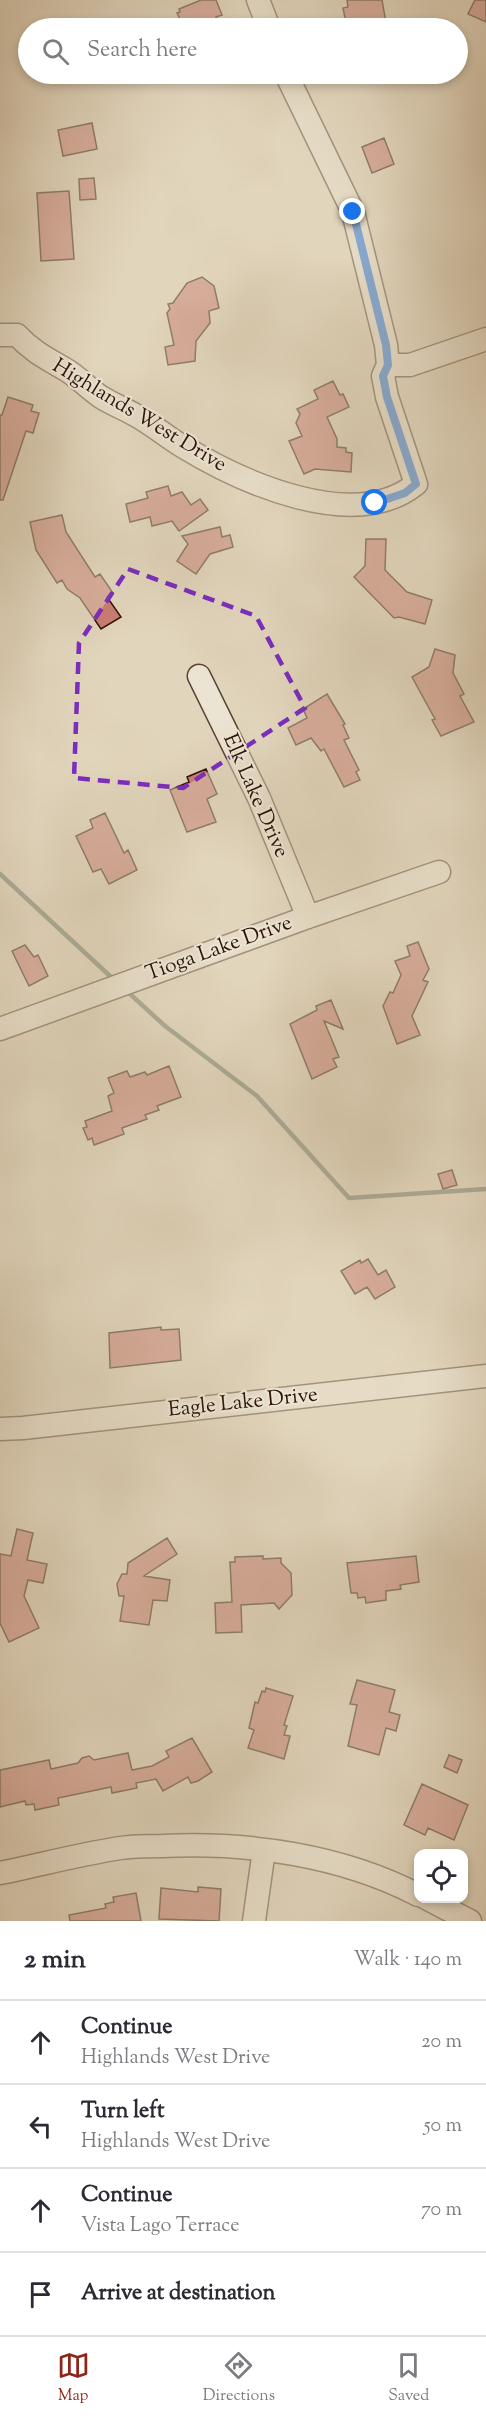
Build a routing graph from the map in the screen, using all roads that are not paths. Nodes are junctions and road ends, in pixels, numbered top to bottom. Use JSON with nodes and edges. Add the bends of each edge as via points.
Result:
{"nodes":[{"id":1,"x":258,"y":0,"type":"edge"},
{"id":2,"x":265,"y":18,"type":"edge"},
{"id":3,"x":291,"y":84,"type":"edge"},
{"id":4,"x":0,"y":335,"type":"edge"},
{"id":5,"x":486,"y":339,"type":"edge"},
{"id":6,"x":385,"y":370,"type":"junction"},
{"id":7,"x":199,"y":676,"type":"dead end"},
{"id":8,"x":439,"y":872,"type":"dead end"},
{"id":9,"x":308,"y":917,"type":"junction"},
{"id":10,"x":0,"y":1029,"type":"edge"},
{"id":11,"x":486,"y":1376,"type":"edge"},
{"id":12,"x":0,"y":1429,"type":"edge"},
{"id":13,"x":264,"y":1850,"type":"junction"},
{"id":14,"x":0,"y":1873,"type":"edge"},
{"id":15,"x":414,"y":1893,"type":"edge"},
{"id":16,"x":434,"y":1903,"type":"edge"},
{"id":17,"x":254,"y":1921,"type":"edge"},
{"id":18,"x":470,"y":1921,"type":"edge"}],
"edges":[{"from":1,"to":2,"type":"street"},
{"from":3,"to":6,"type":"street","via":[[353,212],[386,345]]},
{"from":4,"to":6,"type":"street","name":"Highlands West Drive","via":[[17,335],[32,351],[101,397],[247,481],[318,503],[375,503],[405,493],[416,484],[387,397]]},
{"from":5,"to":6,"type":"street"},
{"from":7,"to":9,"type":"street","name":"Elk Lake Drive","via":[[259,798]]},
{"from":8,"to":9,"type":"street","name":"Tioga Lake Drive"},
{"from":9,"to":10,"type":"street","name":"Tioga Lake Drive"},
{"from":11,"to":12,"type":"street","name":"Eagle Lake Drive"},
{"from":13,"to":14,"type":"street","via":[[193,1844],[122,1847]]},
{"from":13,"to":15,"type":"street","via":[[334,1862]]},
{"from":13,"to":17,"type":"street"},
{"from":16,"to":18,"type":"street"}]}
